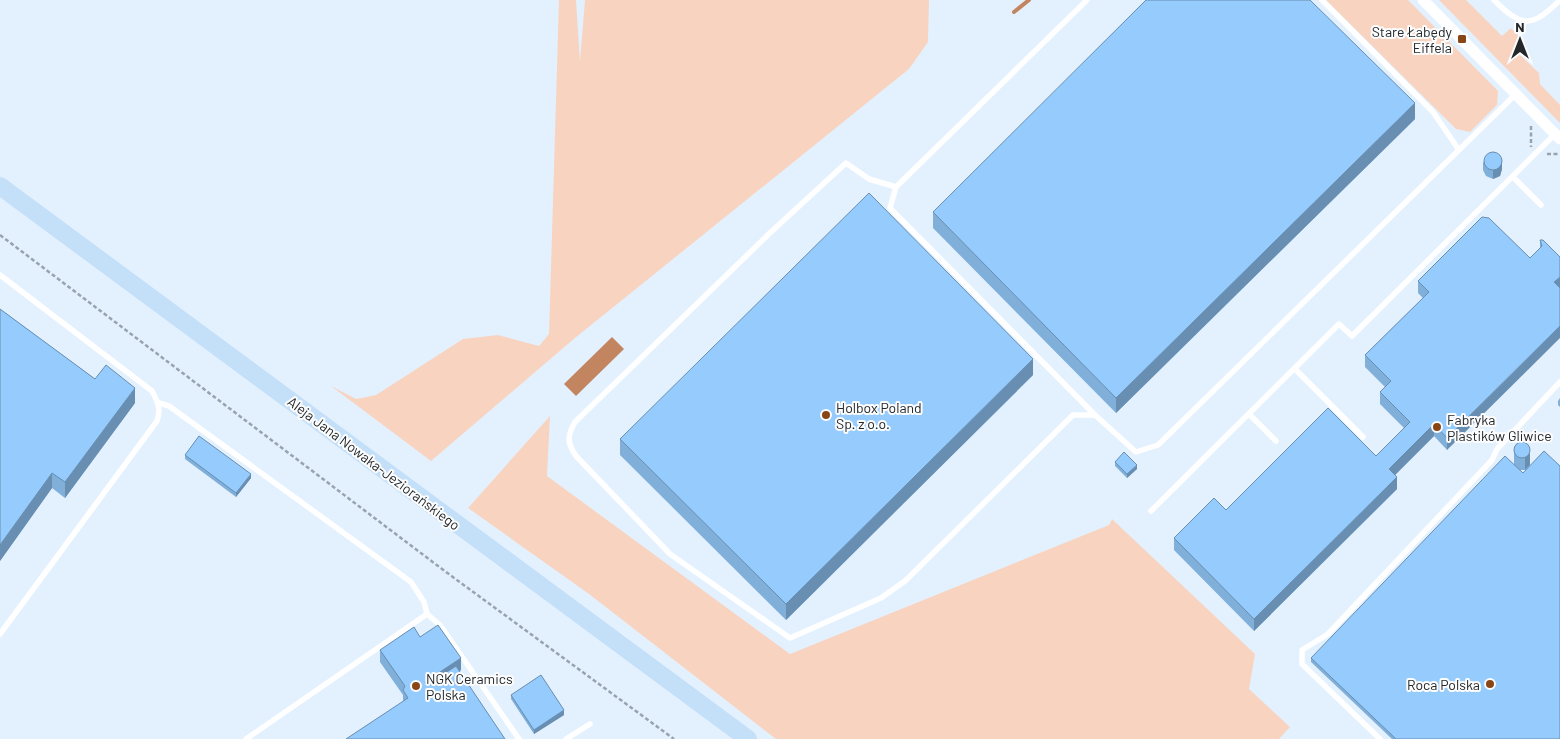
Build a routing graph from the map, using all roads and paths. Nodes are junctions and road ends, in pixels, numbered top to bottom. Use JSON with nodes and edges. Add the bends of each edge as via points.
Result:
{"nodes":[{"id":1,"x":1088,"y":0,"type":"edge"},
{"id":2,"x":1322,"y":0,"type":"edge"},
{"id":3,"x":1424,"y":0,"type":"edge"},
{"id":4,"x":1494,"y":0,"type":"edge"},
{"id":5,"x":1560,"y":0,"type":"edge"},
{"id":6,"x":1516,"y":94,"type":"junction"},
{"id":7,"x":1531,"y":126,"type":"dead end"},
{"id":8,"x":1558,"y":136,"type":"edge"},
{"id":9,"x":1529,"y":145,"type":"dead end"},
{"id":10,"x":1459,"y":150,"type":"junction"},
{"id":11,"x":1547,"y":154,"type":"dead end"},
{"id":12,"x":1560,"y":154,"type":"edge"},
{"id":13,"x":1513,"y":177,"type":"junction"},
{"id":14,"x":0,"y":186,"type":"edge"},
{"id":15,"x":896,"y":187,"type":"junction"},
{"id":16,"x":1541,"y":205,"type":"dead end"},
{"id":17,"x":0,"y":235,"type":"edge"},
{"id":18,"x":0,"y":275,"type":"edge"},
{"id":19,"x":1294,"y":369,"type":"junction"},
{"id":20,"x":1560,"y":382,"type":"edge"},
{"id":21,"x":159,"y":403,"type":"junction"},
{"id":22,"x":1095,"y":414,"type":"junction"},
{"id":23,"x":1249,"y":414,"type":"junction"},
{"id":24,"x":1363,"y":437,"type":"dead end"},
{"id":25,"x":1276,"y":441,"type":"dead end"},
{"id":26,"x":1151,"y":511,"type":"dead end"},
{"id":27,"x":427,"y":614,"type":"junction"},
{"id":28,"x":0,"y":634,"type":"edge"},
{"id":29,"x":645,"y":664,"type":"junction"},
{"id":30,"x":590,"y":724,"type":"dead end"},
{"id":31,"x":246,"y":739,"type":"edge"},
{"id":32,"x":519,"y":739,"type":"edge"},
{"id":33,"x":566,"y":739,"type":"edge"},
{"id":34,"x":674,"y":739,"type":"edge"},
{"id":35,"x":727,"y":739,"type":"edge"},
{"id":36,"x":748,"y":739,"type":"edge"},
{"id":37,"x":1380,"y":739,"type":"edge"}],
"edges":[{"from":1,"to":15,"type":"lane"},
{"from":2,"to":10,"type":"lane","via":[[1433,112]]},
{"from":3,"to":6,"type":"street"},
{"from":4,"to":5,"type":"lane","via":[[1516,20],[1527,23],[1537,20]]},
{"from":6,"to":8,"type":"street"},
{"from":6,"to":10,"type":"lane"},
{"from":7,"to":9,"type":"path"},
{"from":8,"to":13,"type":"lane"},
{"from":10,"to":22,"type":"lane","via":[[1158,445],[1136,452]]},
{"from":11,"to":12,"type":"path"},
{"from":13,"to":16,"type":"lane"},
{"from":13,"to":19,"type":"lane","via":[[1352,336],[1339,324]]},
{"from":14,"to":29,"type":"main road","name":"Aleja Jana Nowaka-Jeziorańskiego"},
{"from":15,"to":22,"type":"lane","via":[[890,208]]},
{"from":15,"to":22,"type":"lane","via":[[869,179],[846,163],[575,422],[568,435],[569,445],[576,456],[670,554],[790,638],[881,598],[905,581],[1072,414]]},
{"from":17,"to":34,"type":"path","via":[[446,572]]},
{"from":18,"to":21,"type":"lane","via":[[152,391]]},
{"from":19,"to":23,"type":"lane"},
{"from":19,"to":24,"type":"lane"},
{"from":20,"to":37,"type":"lane","via":[[1497,449],[1492,460],[1328,634],[1302,650],[1302,664]]},
{"from":21,"to":27,"type":"lane","via":[[169,406],[411,582],[424,602]]},
{"from":21,"to":28,"type":"lane","via":[[157,421]]},
{"from":23,"to":25,"type":"lane"},
{"from":23,"to":26,"type":"lane"},
{"from":27,"to":31,"type":"lane"},
{"from":27,"to":32,"type":"lane","via":[[445,631]]},
{"from":29,"to":35,"type":"main road"},
{"from":29,"to":36,"type":"main road","name":"Aleja Jana Nowaka-Jeziorańskiego"},
{"from":30,"to":33,"type":"lane"}]}
